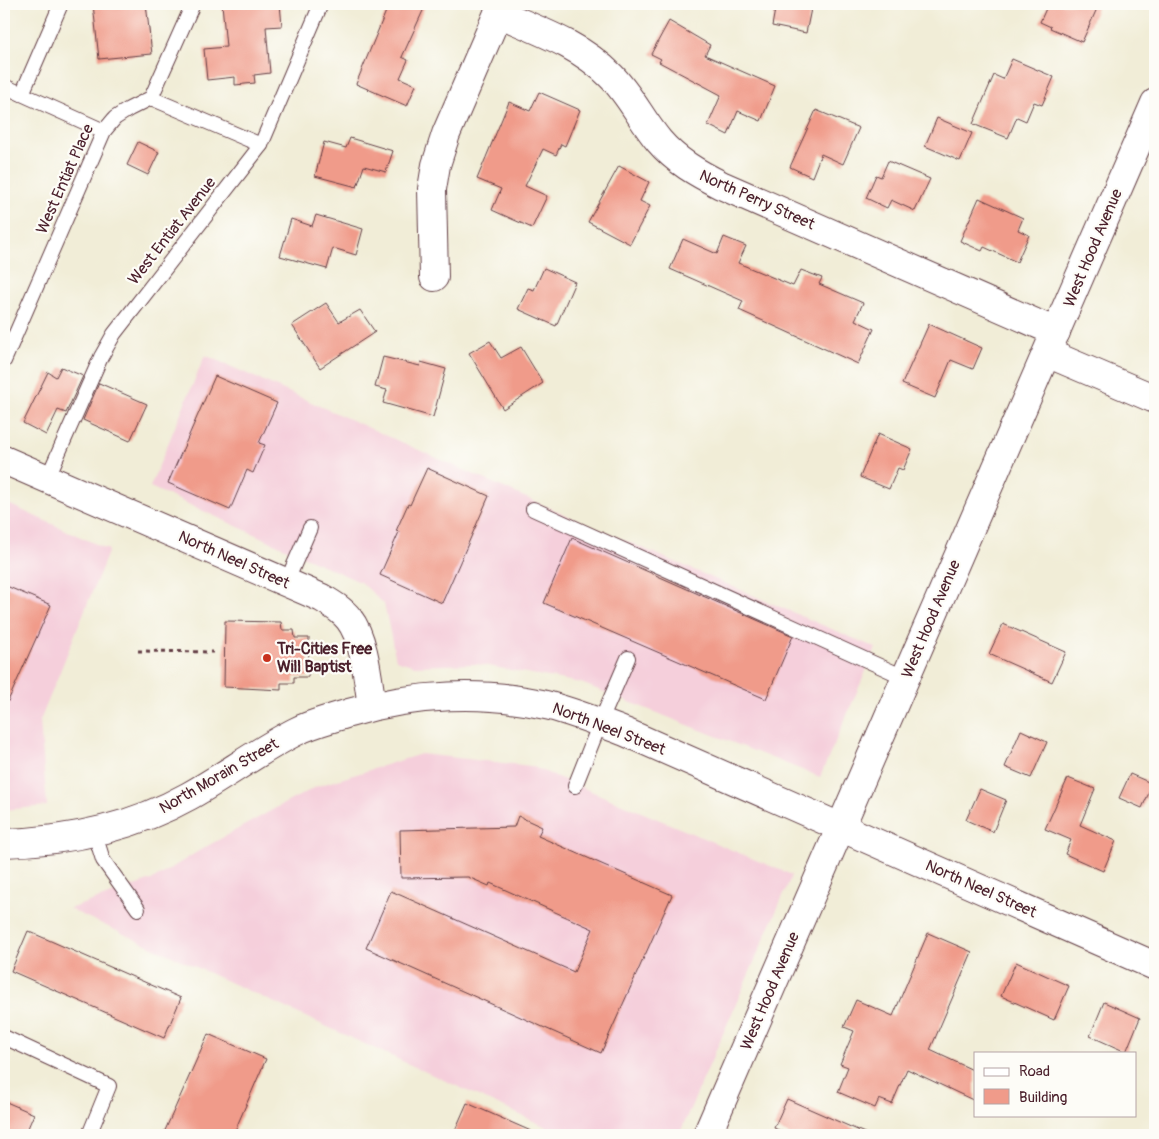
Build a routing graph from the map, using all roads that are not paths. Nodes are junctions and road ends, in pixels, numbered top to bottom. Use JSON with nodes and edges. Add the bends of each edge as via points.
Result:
{"nodes":[{"id":1,"x":61,"y":4,"type":"edge"},
{"id":2,"x":193,"y":4,"type":"edge"},
{"id":3,"x":321,"y":4,"type":"edge"},
{"id":4,"x":500,"y":8,"type":"edge"},
{"id":5,"x":4,"y":86,"type":"edge"},
{"id":6,"x":22,"y":94,"type":"junction"},
{"id":7,"x":151,"y":98,"type":"junction"},
{"id":8,"x":1155,"y":103,"type":"edge"},
{"id":9,"x":104,"y":131,"type":"junction"},
{"id":10,"x":261,"y":145,"type":"junction"},
{"id":11,"x":434,"y":277,"type":"dead end"},
{"id":12,"x":1051,"y":343,"type":"junction"},
{"id":13,"x":4,"y":361,"type":"edge"},
{"id":14,"x":1155,"y":399,"type":"edge"},
{"id":15,"x":4,"y":460,"type":"edge"},
{"id":16,"x":47,"y":479,"type":"junction"},
{"id":17,"x":533,"y":510,"type":"dead end"},
{"id":18,"x":310,"y":528,"type":"dead end"},
{"id":19,"x":286,"y":583,"type":"junction"},
{"id":20,"x":628,"y":658,"type":"dead end"},
{"id":21,"x":906,"y":678,"type":"junction"},
{"id":22,"x":372,"y":706,"type":"junction"},
{"id":23,"x":600,"y":723,"type":"junction"},
{"id":24,"x":576,"y":786,"type":"dead end"},
{"id":25,"x":841,"y":826,"type":"junction"},
{"id":26,"x":94,"y":831,"type":"junction"},
{"id":27,"x":4,"y":843,"type":"edge"},
{"id":28,"x":138,"y":909,"type":"dead end"},
{"id":29,"x":1155,"y":966,"type":"edge"},
{"id":30,"x":4,"y":1037,"type":"edge"},
{"id":31,"x":89,"y":1135,"type":"edge"},
{"id":32,"x":707,"y":1135,"type":"edge"}],
"edges":[{"from":1,"to":6,"type":"lane"},
{"from":2,"to":7,"type":"lane"},
{"from":3,"to":10,"type":"lane","name":"West Entiat Avenue"},
{"from":4,"to":11,"type":"street","via":[[436,165],[432,189]]},
{"from":4,"to":12,"type":"street","name":"North Perry Street","via":[[572,47],[611,75],[658,140],[693,171]]},
{"from":5,"to":6,"type":"lane"},
{"from":6,"to":9,"type":"lane"},
{"from":7,"to":9,"type":"lane","name":"West Entiat Place","via":[[115,118]]},
{"from":7,"to":10,"type":"lane"},
{"from":8,"to":12,"type":"street","name":"West Hood Avenue"},
{"from":9,"to":13,"type":"lane","name":"West Entiat Place"},
{"from":10,"to":16,"type":"lane","name":"West Entiat Avenue","via":[[114,334]]},
{"from":12,"to":14,"type":"street","name":"North Perry Street"},
{"from":12,"to":21,"type":"street","name":"West Hood Avenue"},
{"from":15,"to":16,"type":"street","name":"North Neel Street"},
{"from":16,"to":19,"type":"street","name":"North Neel Street"},
{"from":17,"to":21,"type":"lane"},
{"from":18,"to":19,"type":"lane"},
{"from":19,"to":22,"type":"street","name":"North Neel Street","via":[[322,598],[350,620],[361,645]]},
{"from":20,"to":23,"type":"lane"},
{"from":21,"to":25,"type":"street","name":"West Hood Avenue"},
{"from":22,"to":23,"type":"street","name":"North Neel Street","via":[[412,698],[483,696],[550,706]]},
{"from":22,"to":26,"type":"street","name":"North Morain Street","via":[[297,731],[224,776],[154,813]]},
{"from":23,"to":24,"type":"lane"},
{"from":23,"to":25,"type":"street","name":"North Neel Street"},
{"from":25,"to":29,"type":"street","name":"North Neel Street"},
{"from":25,"to":32,"type":"street","name":"West Hood Avenue"},
{"from":26,"to":27,"type":"street","name":"North Morain Street","via":[[60,839]]},
{"from":26,"to":28,"type":"lane","via":[[103,860]]},
{"from":30,"to":31,"type":"lane","via":[[109,1086]]}]}
